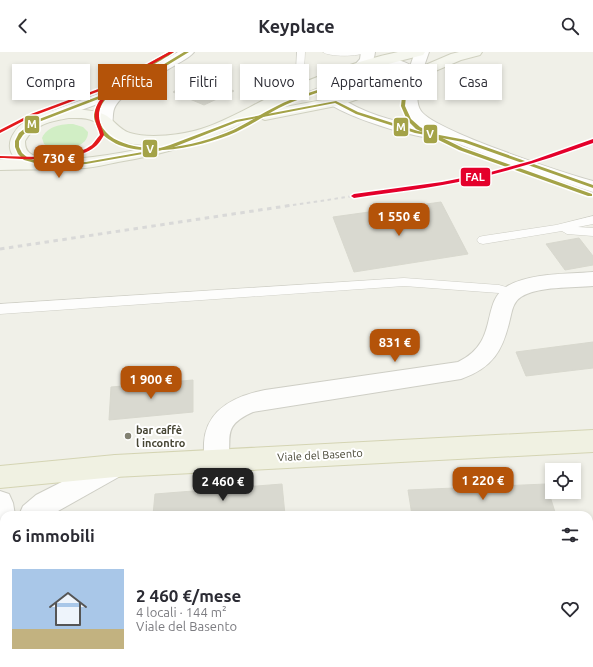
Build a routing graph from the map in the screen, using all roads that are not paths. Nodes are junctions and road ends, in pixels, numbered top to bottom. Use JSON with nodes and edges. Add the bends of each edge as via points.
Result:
{"nodes":[{"id":1,"x":186,"y":52,"type":"edge"},
{"id":2,"x":301,"y":52,"type":"edge"},
{"id":3,"x":327,"y":52,"type":"edge"},
{"id":4,"x":362,"y":52,"type":"edge"},
{"id":5,"x":418,"y":52,"type":"edge"},
{"id":6,"x":422,"y":52,"type":"edge"},
{"id":7,"x":475,"y":52,"type":"edge"},
{"id":8,"x":367,"y":61,"type":"edge"},
{"id":9,"x":166,"y":64,"type":"edge"},
{"id":10,"x":300,"y":64,"type":"edge"},
{"id":11,"x":399,"y":64,"type":"edge"},
{"id":12,"x":418,"y":64,"type":"edge"},
{"id":13,"x":437,"y":66,"type":"edge"},
{"id":14,"x":98,"y":99,"type":"edge"},
{"id":15,"x":112,"y":100,"type":"edge"},
{"id":16,"x":276,"y":100,"type":"edge"},
{"id":17,"x":334,"y":100,"type":"edge"},
{"id":18,"x":342,"y":100,"type":"edge"},
{"id":19,"x":411,"y":100,"type":"edge"},
{"id":20,"x":336,"y":102,"type":"junction"},
{"id":21,"x":40,"y":120,"type":"junction"},
{"id":22,"x":236,"y":121,"type":"junction"},
{"id":23,"x":107,"y":126,"type":"junction"},
{"id":24,"x":206,"y":133,"type":"junction"},
{"id":25,"x":0,"y":141,"type":"edge"},
{"id":26,"x":464,"y":141,"type":"junction"},
{"id":27,"x":71,"y":163,"type":"junction"},
{"id":28,"x":0,"y":165,"type":"edge"},
{"id":29,"x":46,"y":165,"type":"junction"},
{"id":30,"x":590,"y":186,"type":"edge"},
{"id":31,"x":593,"y":220,"type":"edge"},
{"id":32,"x":556,"y":229,"type":"junction"},
{"id":33,"x":593,"y":232,"type":"edge"},
{"id":34,"x":483,"y":240,"type":"dead end"},
{"id":35,"x":593,"y":279,"type":"edge"},
{"id":36,"x":513,"y":293,"type":"junction"},
{"id":37,"x":0,"y":310,"type":"edge"},
{"id":38,"x":593,"y":442,"type":"edge"},
{"id":39,"x":216,"y":460,"type":"junction"},
{"id":40,"x":116,"y":466,"type":"junction"},
{"id":41,"x":0,"y":477,"type":"edge"},
{"id":42,"x":37,"y":511,"type":"edge"}],
"edges":[{"from":1,"to":9,"type":"street"},
{"from":2,"to":10,"type":"lane"},
{"from":3,"to":4,"type":"lane"},
{"from":5,"to":8,"type":"main road"},
{"from":6,"to":12,"type":"street"},
{"from":7,"to":13,"type":"main road"},
{"from":8,"to":11,"type":"street"},
{"from":14,"to":21,"type":"street"},
{"from":15,"to":23,"type":"street","via":[[108,104],[104,116]]},
{"from":16,"to":22,"type":"main road"},
{"from":17,"to":20,"type":"street"},
{"from":18,"to":20,"type":"main road"},
{"from":19,"to":26,"type":"street","via":[[416,116]]},
{"from":20,"to":22,"type":"main road"},
{"from":20,"to":26,"type":"street","via":[[357,113],[410,129]]},
{"from":21,"to":23,"type":"main road","via":[[80,113],[99,118]]},
{"from":21,"to":25,"type":"main road"},
{"from":21,"to":29,"type":"main road","via":[[21,134],[17,148],[26,159]]},
{"from":22,"to":24,"type":"main road"},
{"from":23,"to":24,"type":"main road","via":[[117,134],[140,140],[169,140]]},
{"from":23,"to":27,"type":"main road","via":[[110,135],[102,148],[84,159]]},
{"from":24,"to":27,"type":"main road","via":[[154,151],[86,163]]},
{"from":26,"to":30,"type":"street"},
{"from":27,"to":29,"type":"main road"},
{"from":28,"to":29,"type":"main road"},
{"from":31,"to":32,"type":"lane"},
{"from":32,"to":33,"type":"lane"},
{"from":32,"to":34,"type":"lane"},
{"from":35,"to":36,"type":"street","via":[[533,286]]},
{"from":36,"to":37,"type":"lane","via":[[499,289],[404,282]]},
{"from":36,"to":39,"type":"street","via":[[503,305],[493,343],[485,355],[473,365],[440,374],[251,403],[228,416],[221,424],[217,433]]},
{"from":38,"to":39,"type":"main road","name":"Viale del Basento"},
{"from":39,"to":40,"type":"main road","name":"Viale del Basento"},
{"from":40,"to":41,"type":"main road","name":"Viale del Basento"},
{"from":40,"to":42,"type":"street","via":[[45,504]]}]}
